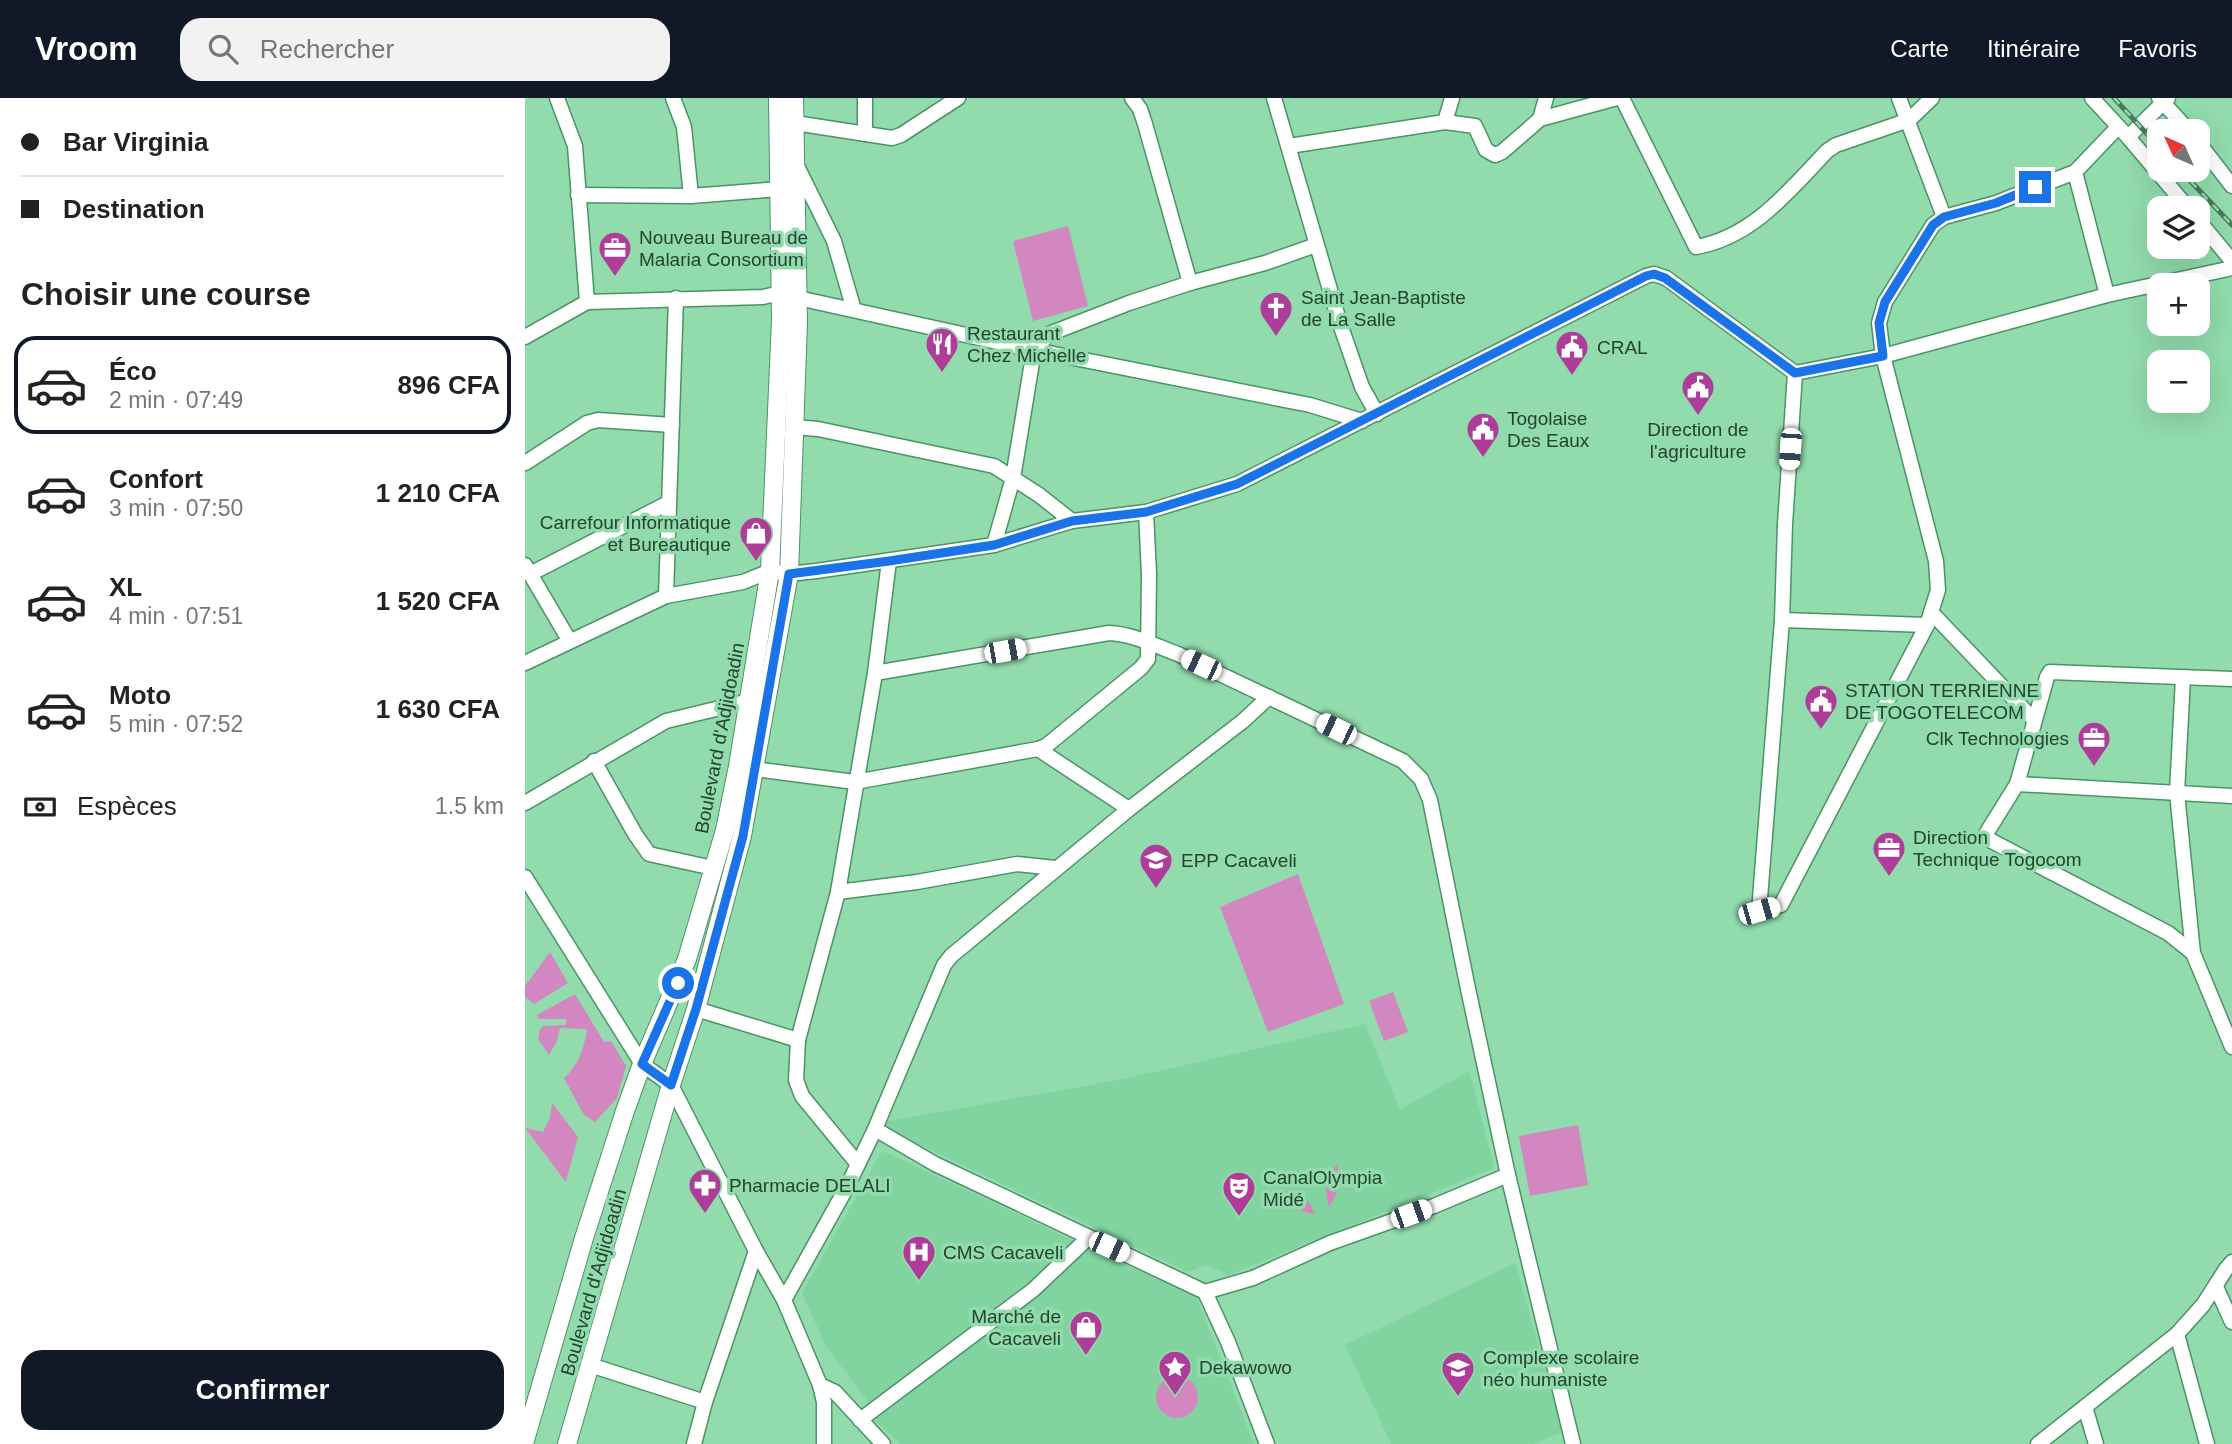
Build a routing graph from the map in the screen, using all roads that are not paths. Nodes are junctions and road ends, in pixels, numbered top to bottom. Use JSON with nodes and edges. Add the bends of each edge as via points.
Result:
{"nodes":[{"id":1,"x":557,"y":98,"type":"edge"},
{"id":2,"x":673,"y":98,"type":"edge"},
{"id":3,"x":778,"y":98,"type":"edge"},
{"id":4,"x":795,"y":98,"type":"edge"},
{"id":5,"x":865,"y":98,"type":"edge"},
{"id":6,"x":958,"y":98,"type":"edge"},
{"id":7,"x":1132,"y":98,"type":"edge"},
{"id":8,"x":1274,"y":98,"type":"edge"},
{"id":9,"x":1452,"y":98,"type":"edge"},
{"id":10,"x":1546,"y":98,"type":"edge"},
{"id":11,"x":1617,"y":98,"type":"edge"},
{"id":12,"x":1622,"y":98,"type":"edge"},
{"id":13,"x":1899,"y":98,"type":"edge"},
{"id":14,"x":1932,"y":98,"type":"edge"},
{"id":15,"x":2092,"y":98,"type":"edge"},
{"id":16,"x":2163,"y":99,"type":"edge"},
{"id":17,"x":1540,"y":119,"type":"junction"},
{"id":18,"x":2179,"y":119,"type":"edge"},
{"id":19,"x":1909,"y":120,"type":"junction"},
{"id":20,"x":1445,"y":122,"type":"junction"},
{"id":21,"x":795,"y":123,"type":"junction"},
{"id":22,"x":2123,"y":132,"type":"junction"},
{"id":23,"x":865,"y":134,"type":"junction"},
{"id":24,"x":1289,"y":146,"type":"junction"},
{"id":25,"x":2210,"y":157,"type":"edge"},
{"id":26,"x":796,"y":164,"type":"junction"},
{"id":27,"x":2075,"y":172,"type":"junction"},
{"id":28,"x":2231,"y":184,"type":"edge"},
{"id":29,"x":779,"y":189,"type":"junction"},
{"id":30,"x":578,"y":195,"type":"junction"},
{"id":31,"x":691,"y":196,"type":"junction"},
{"id":32,"x":2178,"y":196,"type":"edge"},
{"id":33,"x":1944,"y":217,"type":"junction"},
{"id":34,"x":2210,"y":234,"type":"edge"},
{"id":35,"x":1316,"y":245,"type":"junction"},
{"id":36,"x":2232,"y":261,"type":"edge"},
{"id":37,"x":2232,"y":268,"type":"edge"},
{"id":38,"x":1190,"y":283,"type":"junction"},
{"id":39,"x":790,"y":295,"type":"junction"},
{"id":40,"x":2107,"y":295,"type":"junction"},
{"id":41,"x":676,"y":298,"type":"junction"},
{"id":42,"x":587,"y":302,"type":"junction"},
{"id":43,"x":854,"y":310,"type":"junction"},
{"id":44,"x":525,"y":337,"type":"edge"},
{"id":45,"x":1034,"y":351,"type":"junction"},
{"id":46,"x":1883,"y":356,"type":"junction"},
{"id":47,"x":1795,"y":373,"type":"junction"},
{"id":48,"x":1377,"y":414,"type":"junction"},
{"id":49,"x":1363,"y":421,"type":"junction"},
{"id":50,"x":672,"y":425,"type":"junction"},
{"id":51,"x":794,"y":427,"type":"junction"},
{"id":52,"x":525,"y":463,"type":"edge"},
{"id":53,"x":1013,"y":478,"type":"junction"},
{"id":54,"x":668,"y":503,"type":"junction"},
{"id":55,"x":1146,"y":512,"type":"junction"},
{"id":56,"x":1072,"y":521,"type":"junction"},
{"id":57,"x":994,"y":545,"type":"junction"},
{"id":58,"x":889,"y":561,"type":"junction"},
{"id":59,"x":528,"y":570,"type":"edge"},
{"id":60,"x":770,"y":571,"type":"junction"},
{"id":61,"x":789,"y":574,"type":"junction"},
{"id":62,"x":666,"y":596,"type":"junction"},
{"id":63,"x":1929,"y":618,"type":"junction"},
{"id":64,"x":1782,"y":620,"type":"junction"},
{"id":65,"x":569,"y":640,"type":"junction"},
{"id":66,"x":1150,"y":643,"type":"junction"},
{"id":67,"x":525,"y":663,"type":"edge"},
{"id":68,"x":875,"y":673,"type":"junction"},
{"id":69,"x":2183,"y":678,"type":"junction"},
{"id":70,"x":2232,"y":679,"type":"edge"},
{"id":71,"x":1269,"y":697,"type":"junction"},
{"id":72,"x":749,"y":701,"type":"junction"},
{"id":73,"x":2033,"y":719,"type":"junction"},
{"id":74,"x":1038,"y":749,"type":"junction"},
{"id":75,"x":594,"y":761,"type":"junction"},
{"id":76,"x":746,"y":769,"type":"junction"},
{"id":77,"x":855,"y":782,"type":"junction"},
{"id":78,"x":2017,"y":784,"type":"junction"},
{"id":79,"x":2176,"y":793,"type":"junction"},
{"id":80,"x":2232,"y":796,"type":"edge"},
{"id":81,"x":525,"y":803,"type":"edge"},
{"id":82,"x":1129,"y":809,"type":"junction"},
{"id":83,"x":713,"y":868,"type":"junction"},
{"id":84,"x":1055,"y":868,"type":"junction"},
{"id":85,"x":525,"y":877,"type":"edge"},
{"id":86,"x":838,"y":892,"type":"junction"},
{"id":87,"x":2193,"y":953,"type":"junction"},
{"id":88,"x":696,"y":1009,"type":"junction"},
{"id":89,"x":798,"y":1040,"type":"junction"},
{"id":90,"x":2232,"y":1047,"type":"edge"},
{"id":91,"x":642,"y":1064,"type":"junction"},
{"id":92,"x":671,"y":1085,"type":"junction"},
{"id":93,"x":875,"y":1129,"type":"junction"},
{"id":94,"x":857,"y":1163,"type":"junction"},
{"id":95,"x":1508,"y":1175,"type":"junction"},
{"id":96,"x":1088,"y":1238,"type":"junction"},
{"id":97,"x":756,"y":1251,"type":"junction"},
{"id":98,"x":2232,"y":1262,"type":"edge"},
{"id":99,"x":2215,"y":1287,"type":"junction"},
{"id":100,"x":1205,"y":1292,"type":"junction"},
{"id":101,"x":784,"y":1300,"type":"junction"},
{"id":102,"x":2232,"y":1322,"type":"edge"},
{"id":103,"x":2176,"y":1334,"type":"junction"},
{"id":104,"x":590,"y":1365,"type":"junction"},
{"id":105,"x":820,"y":1385,"type":"junction"},
{"id":106,"x":705,"y":1402,"type":"junction"},
{"id":107,"x":2085,"y":1407,"type":"junction"},
{"id":108,"x":860,"y":1420,"type":"junction"},
{"id":109,"x":525,"y":1440,"type":"edge"},
{"id":110,"x":1571,"y":1443,"type":"edge"},
{"id":111,"x":567,"y":1444,"type":"edge"},
{"id":112,"x":694,"y":1444,"type":"edge"},
{"id":113,"x":824,"y":1444,"type":"edge"},
{"id":114,"x":883,"y":1444,"type":"edge"},
{"id":115,"x":1266,"y":1444,"type":"edge"},
{"id":116,"x":2038,"y":1444,"type":"edge"},
{"id":117,"x":2096,"y":1444,"type":"edge"},
{"id":118,"x":2207,"y":1444,"type":"edge"}],
"edges":[{"from":1,"to":30,"type":"street","via":[[575,146]]},
{"from":2,"to":31,"type":"street","via":[[684,127]]},
{"from":3,"to":29,"type":"main road","name":"Boulevard d'Adjidoadin"},
{"from":4,"to":21,"type":"main road","name":"Boulevard d'Adjidoadin"},
{"from":5,"to":23,"type":"street"},
{"from":6,"to":23,"type":"street","via":[[896,137]]},
{"from":7,"to":38,"type":"street","via":[[1143,118]]},
{"from":8,"to":24,"type":"street"},
{"from":9,"to":20,"type":"street"},
{"from":10,"to":17,"type":"street"},
{"from":11,"to":17,"type":"street"},
{"from":12,"to":19,"type":"street","via":[[1696,247],[1732,234],[1778,204],[1836,145]]},
{"from":13,"to":19,"type":"street"},
{"from":14,"to":19,"type":"street"},
{"from":15,"to":22,"type":"street"},
{"from":16,"to":18,"type":"street"},
{"from":16,"to":22,"type":"street"},
{"from":17,"to":20,"type":"street","via":[[1495,155],[1486,150],[1475,125]]},
{"from":19,"to":33,"type":"street"},
{"from":20,"to":24,"type":"street"},
{"from":21,"to":23,"type":"street"},
{"from":21,"to":26,"type":"main road","name":"Boulevard d'Adjidoadin"},
{"from":22,"to":27,"type":"street"},
{"from":22,"to":32,"type":"street"},
{"from":24,"to":35,"type":"street"},
{"from":25,"to":28,"type":"street"},
{"from":26,"to":39,"type":"main road","name":"Boulevard d'Adjidoadin"},
{"from":26,"to":43,"type":"street","via":[[834,241]]},
{"from":27,"to":33,"type":"street","via":[[1996,203]]},
{"from":27,"to":40,"type":"street"},
{"from":29,"to":31,"type":"street"},
{"from":29,"to":39,"type":"main road","name":"Boulevard d'Adjidoadin"},
{"from":30,"to":31,"type":"street"},
{"from":30,"to":42,"type":"street"},
{"from":33,"to":46,"type":"street","via":[[1924,236],[1885,302],[1879,323]]},
{"from":34,"to":36,"type":"street"},
{"from":35,"to":38,"type":"street"},
{"from":35,"to":48,"type":"street","via":[[1358,374]]},
{"from":37,"to":40,"type":"street"},
{"from":38,"to":45,"type":"street","via":[[1054,331]]},
{"from":39,"to":41,"type":"street"},
{"from":39,"to":43,"type":"street"},
{"from":39,"to":51,"type":"main road","name":"Boulevard d'Adjidoadin"},
{"from":39,"to":60,"type":"main road","name":"Boulevard d'Adjidoadin"},
{"from":40,"to":46,"type":"street"},
{"from":41,"to":42,"type":"street"},
{"from":41,"to":50,"type":"street"},
{"from":42,"to":44,"type":"street"},
{"from":43,"to":45,"type":"street"},
{"from":45,"to":49,"type":"street","via":[[1310,405]]},
{"from":45,"to":53,"type":"street"},
{"from":46,"to":47,"type":"street"},
{"from":46,"to":63,"type":"street","via":[[1936,561],[1938,590]]},
{"from":47,"to":48,"type":"street","via":[[1654,274]]},
{"from":47,"to":64,"type":"street"},
{"from":48,"to":49,"type":"street"},
{"from":49,"to":55,"type":"street","via":[[1237,484]]},
{"from":50,"to":52,"type":"street","via":[[587,423]]},
{"from":50,"to":54,"type":"street"},
{"from":51,"to":53,"type":"street","via":[[973,461],[994,466]]},
{"from":51,"to":61,"type":"main road","name":"Boulevard d'Adjidoadin"},
{"from":53,"to":56,"type":"street"},
{"from":53,"to":57,"type":"street"},
{"from":54,"to":59,"type":"street"},
{"from":54,"to":62,"type":"street"},
{"from":55,"to":56,"type":"street"},
{"from":55,"to":66,"type":"street"},
{"from":56,"to":57,"type":"street"},
{"from":57,"to":58,"type":"street"},
{"from":58,"to":61,"type":"street"},
{"from":58,"to":68,"type":"street"},
{"from":59,"to":65,"type":"street"},
{"from":60,"to":61,"type":"street"},
{"from":60,"to":62,"type":"street","via":[[743,582]]},
{"from":60,"to":72,"type":"main road","name":"Boulevard d'Adjidoadin"},
{"from":61,"to":76,"type":"main road","name":"Boulevard d'Adjidoadin"},
{"from":62,"to":65,"type":"street"},
{"from":63,"to":64,"type":"street"},
{"from":63,"to":64,"type":"street","via":[[1781,905],[1759,911]]},
{"from":63,"to":73,"type":"street"},
{"from":65,"to":67,"type":"street"},
{"from":66,"to":68,"type":"street","via":[[1109,633]]},
{"from":66,"to":71,"type":"street"},
{"from":66,"to":74,"type":"street","via":[[1145,664]]},
{"from":68,"to":77,"type":"street"},
{"from":69,"to":70,"type":"street"},
{"from":69,"to":73,"type":"street","via":[[2054,671],[2047,677]]},
{"from":69,"to":79,"type":"street"},
{"from":71,"to":82,"type":"street"},
{"from":71,"to":95,"type":"street","via":[[1403,761],[1421,779],[1430,800]]},
{"from":72,"to":75,"type":"street","via":[[666,720]]},
{"from":72,"to":76,"type":"main road","name":"Boulevard d'Adjidoadin"},
{"from":73,"to":78,"type":"street"},
{"from":74,"to":77,"type":"street"},
{"from":74,"to":82,"type":"street"},
{"from":75,"to":81,"type":"street"},
{"from":75,"to":83,"type":"street","via":[[649,853]]},
{"from":76,"to":77,"type":"street"},
{"from":76,"to":83,"type":"main road","name":"Boulevard d'Adjidoadin"},
{"from":76,"to":88,"type":"main road","name":"Boulevard d'Adjidoadin","via":[[743,836]]},
{"from":77,"to":86,"type":"street"},
{"from":78,"to":79,"type":"street"},
{"from":78,"to":87,"type":"street","via":[[1984,837],[2168,933]]},
{"from":79,"to":80,"type":"street"},
{"from":79,"to":87,"type":"street"},
{"from":82,"to":84,"type":"street"},
{"from":83,"to":91,"type":"main road","name":"Boulevard d'Adjidoadin","via":[[688,958]]},
{"from":84,"to":86,"type":"street","via":[[1017,864]]},
{"from":84,"to":93,"type":"street","via":[[958,948],[944,965]]},
{"from":85,"to":91,"type":"street"},
{"from":86,"to":89,"type":"street"},
{"from":87,"to":90,"type":"street"},
{"from":88,"to":89,"type":"street"},
{"from":88,"to":92,"type":"main road","name":"Boulevard d'Adjidoadin"},
{"from":89,"to":94,"type":"street","via":[[798,1089]]},
{"from":91,"to":92,"type":"street"},
{"from":91,"to":109,"type":"main road","name":"Boulevard d'Adjidoadin","via":[[584,1238]]},
{"from":92,"to":97,"type":"street"},
{"from":92,"to":104,"type":"main road","name":"Boulevard d'Adjidoadin"},
{"from":93,"to":94,"type":"street"},
{"from":93,"to":96,"type":"street","via":[[935,1164]]},
{"from":94,"to":101,"type":"street"},
{"from":95,"to":100,"type":"street","via":[[1330,1243],[1253,1279]]},
{"from":95,"to":110,"type":"street"},
{"from":96,"to":100,"type":"street"},
{"from":96,"to":108,"type":"street","via":[[1033,1290]]},
{"from":97,"to":101,"type":"street"},
{"from":97,"to":106,"type":"street"},
{"from":98,"to":99,"type":"street"},
{"from":99,"to":102,"type":"street"},
{"from":99,"to":103,"type":"street"},
{"from":100,"to":115,"type":"street"},
{"from":101,"to":105,"type":"street"},
{"from":103,"to":107,"type":"street"},
{"from":103,"to":118,"type":"street"},
{"from":104,"to":106,"type":"street"},
{"from":104,"to":111,"type":"main road","name":"Boulevard d'Adjidoadin"},
{"from":105,"to":108,"type":"street","via":[[835,1392]]},
{"from":105,"to":113,"type":"street"},
{"from":106,"to":112,"type":"street"},
{"from":107,"to":116,"type":"street"},
{"from":107,"to":117,"type":"street"},
{"from":108,"to":114,"type":"street"}]}
